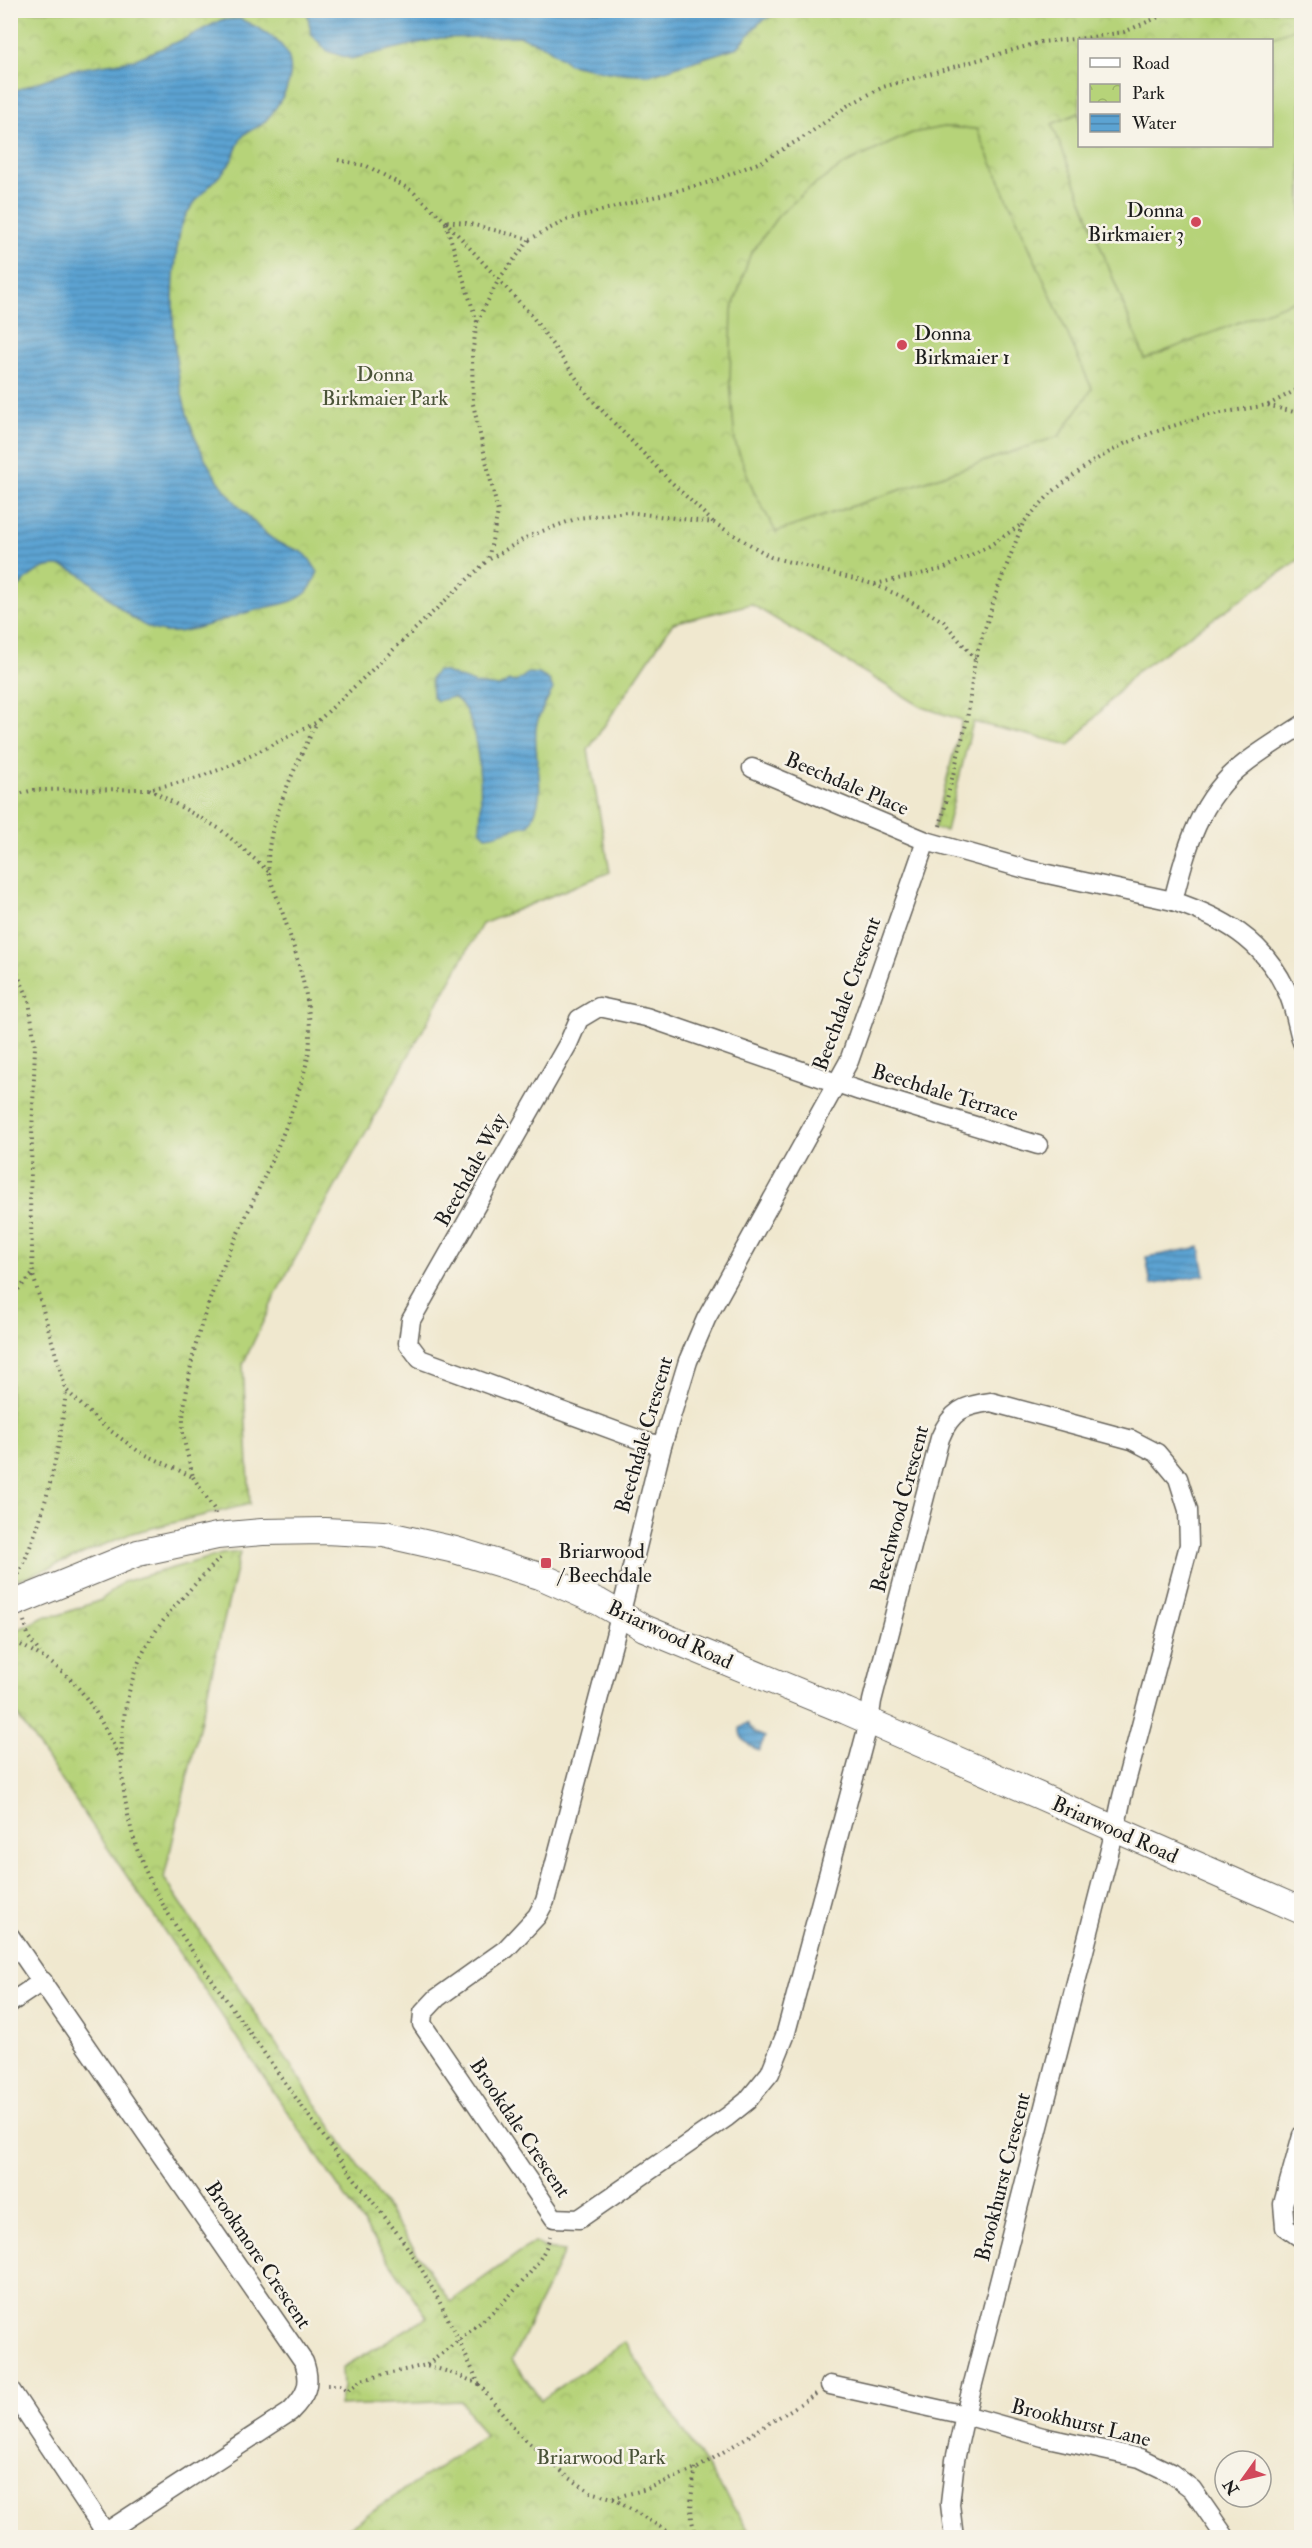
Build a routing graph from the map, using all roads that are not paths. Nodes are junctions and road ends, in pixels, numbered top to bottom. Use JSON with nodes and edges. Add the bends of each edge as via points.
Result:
{"nodes":[{"id":1,"x":1302,"y":725,"type":"edge"},
{"id":2,"x":752,"y":768,"type":"dead end"},
{"id":3,"x":926,"y":841,"type":"junction"},
{"id":4,"x":1173,"y":901,"type":"junction"},
{"id":5,"x":1302,"y":1042,"type":"edge"},
{"id":6,"x":839,"y":1083,"type":"junction"},
{"id":7,"x":1038,"y":1145,"type":"dead end"},
{"id":8,"x":662,"y":1446,"type":"junction"},
{"id":9,"x":15,"y":1603,"type":"edge"},
{"id":10,"x":620,"y":1614,"type":"junction"},
{"id":11,"x":868,"y":1722,"type":"junction"},
{"id":12,"x":1115,"y":1830,"type":"junction"},
{"id":13,"x":1302,"y":1911,"type":"edge"},
{"id":14,"x":10,"y":1936,"type":"edge"},
{"id":15,"x":43,"y":1981,"type":"junction"},
{"id":16,"x":10,"y":2003,"type":"edge"},
{"id":17,"x":1302,"y":2134,"type":"edge"},
{"id":18,"x":1302,"y":2240,"type":"edge"},
{"id":19,"x":830,"y":2385,"type":"road end"},
{"id":20,"x":10,"y":2389,"type":"edge"},
{"id":21,"x":965,"y":2415,"type":"junction"},
{"id":22,"x":104,"y":2536,"type":"edge"},
{"id":23,"x":954,"y":2538,"type":"edge"},
{"id":24,"x":1226,"y":2538,"type":"edge"}],
"edges":[{"from":1,"to":4,"type":"street","via":[[1243,765],[1216,792],[1191,837]]},
{"from":2,"to":3,"type":"street","name":"Beechdale Place"},
{"from":3,"to":4,"type":"street","via":[[1029,870]]},
{"from":3,"to":6,"type":"street","name":"Beechdale Crescent"},
{"from":4,"to":5,"type":"street","via":[[1245,935],[1264,954],[1287,990]]},
{"from":6,"to":7,"type":"street","name":"Beechdale Terrace"},
{"from":6,"to":8,"type":"street","name":"Beechdale Crescent","via":[[706,1319],[688,1360]]},
{"from":6,"to":8,"type":"street","name":"Beechdale Way","via":[[646,1017],[599,1007],[579,1019],[411,1320],[408,1343],[420,1359]]},
{"from":8,"to":10,"type":"street","name":"Beechdale Crescent"},
{"from":9,"to":10,"type":"street","name":"Briarwood Road","via":[[138,1553],[218,1536],[325,1531],[384,1534],[455,1550],[540,1576]]},
{"from":10,"to":11,"type":"street","name":"Briarwood Road","via":[[644,1628]]},
{"from":10,"to":11,"type":"street","name":"Brookdale Crescent","via":[[545,1901],[537,1916],[506,1949],[437,1998],[423,2013],[422,2024],[554,2218],[579,2219],[727,2117],[770,2073],[785,2036]]},
{"from":11,"to":12,"type":"street","name":"Briarwood Road"},
{"from":11,"to":12,"type":"street","name":"Beechwood Crescent","via":[[945,1424],[971,1404],[991,1402],[1132,1440],[1157,1453],[1178,1478],[1188,1510],[1189,1545]]},
{"from":12,"to":13,"type":"street","name":"Briarwood Road"},
{"from":12,"to":21,"type":"street","name":"Brookhurst Crescent"},
{"from":14,"to":15,"type":"street","name":"Brookmore Crescent"},
{"from":15,"to":16,"type":"street"},
{"from":15,"to":22,"type":"street","name":"Brookmore Crescent","via":[[308,2373],[309,2385],[303,2400],[290,2412]]},
{"from":17,"to":18,"type":"street","via":[[1283,2204],[1285,2227]]},
{"from":19,"to":21,"type":"street","name":"Brookhurst Lane"},
{"from":20,"to":22,"type":"street"},
{"from":21,"to":23,"type":"street","name":"Brookhurst Crescent","via":[[950,2504]]},
{"from":21,"to":24,"type":"street","name":"Brookhurst Lane","via":[[1153,2464],[1192,2489]]}]}
